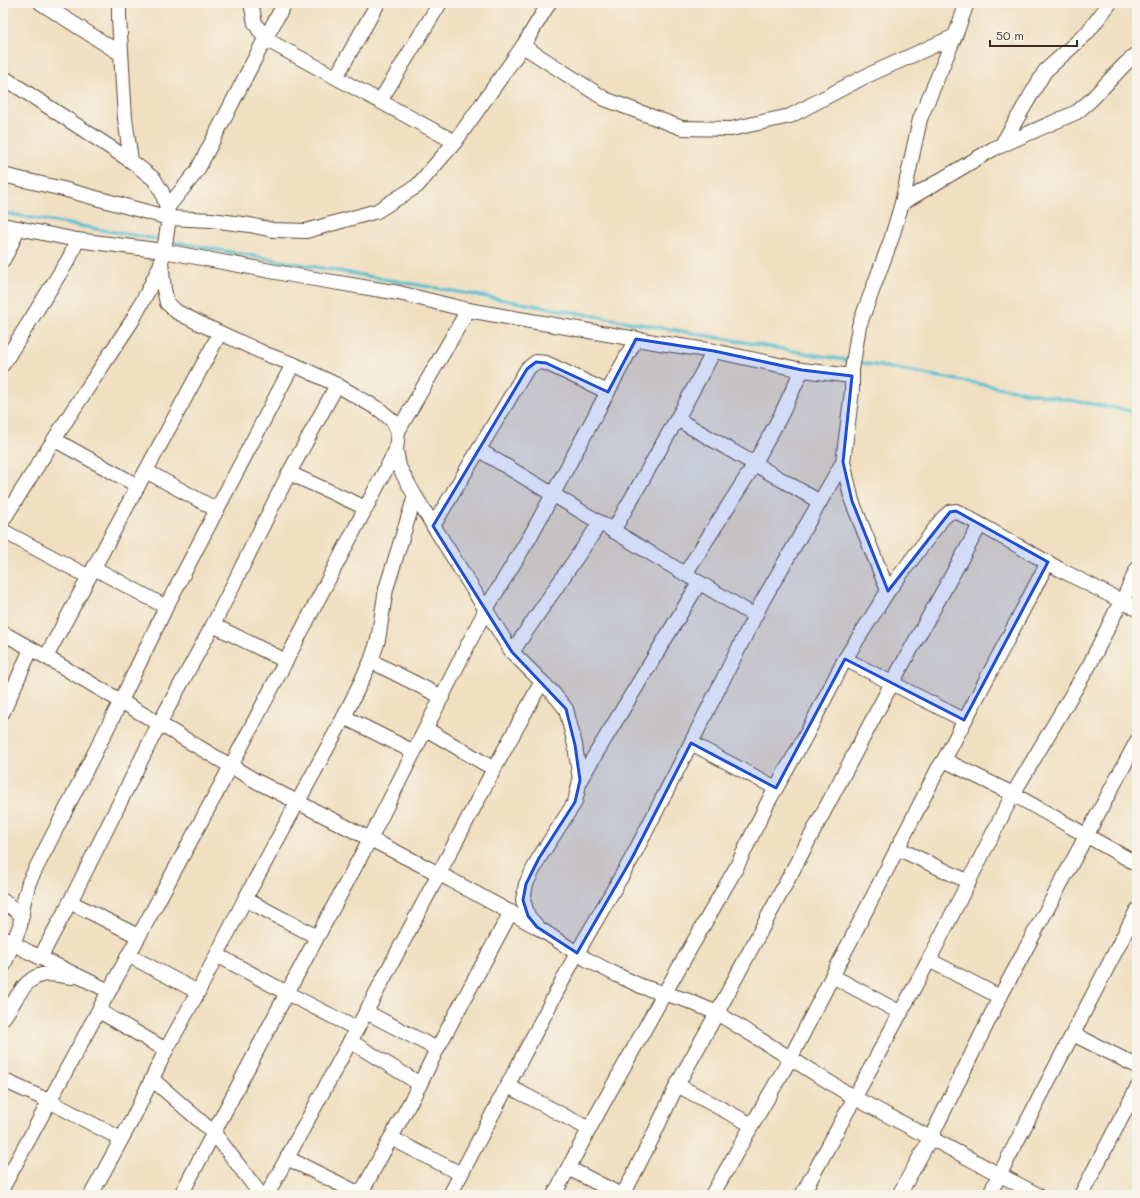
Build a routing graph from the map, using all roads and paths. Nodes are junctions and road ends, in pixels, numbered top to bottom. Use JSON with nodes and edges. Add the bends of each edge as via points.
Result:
{"nodes":[{"id":1,"x":41,"y":3,"type":"edge"},
{"id":2,"x":119,"y":3,"type":"edge"},
{"id":3,"x":250,"y":3,"type":"edge"},
{"id":4,"x":285,"y":3,"type":"edge"},
{"id":5,"x":378,"y":3,"type":"edge"},
{"id":6,"x":440,"y":3,"type":"edge"},
{"id":7,"x":549,"y":3,"type":"edge"},
{"id":8,"x":967,"y":3,"type":"edge"},
{"id":9,"x":1105,"y":4,"type":"edge"},
{"id":10,"x":955,"y":36,"type":"junction"},
{"id":11,"x":265,"y":39,"type":"junction"},
{"id":12,"x":523,"y":46,"type":"junction"},
{"id":13,"x":121,"y":54,"type":"junction"},
{"id":14,"x":1137,"y":54,"type":"edge"},
{"id":15,"x":3,"y":77,"type":"edge"},
{"id":16,"x":336,"y":77,"type":"junction"},
{"id":17,"x":380,"y":101,"type":"junction"},
{"id":18,"x":456,"y":142,"type":"junction"},
{"id":19,"x":1001,"y":146,"type":"junction"},
{"id":20,"x":131,"y":161,"type":"junction"},
{"id":21,"x":3,"y":175,"type":"edge"},
{"id":22,"x":902,"y":204,"type":"junction"},
{"id":23,"x":168,"y":213,"type":"junction"},
{"id":24,"x":3,"y":225,"type":"edge"},
{"id":25,"x":18,"y":228,"type":"junction"},
{"id":26,"x":77,"y":240,"type":"junction"},
{"id":27,"x":163,"y":256,"type":"junction"},
{"id":28,"x":3,"y":260,"type":"edge"},
{"id":29,"x":468,"y":310,"type":"junction"},
{"id":30,"x":220,"y":332,"type":"junction"},
{"id":31,"x":636,"y":339,"type":"junction"},
{"id":32,"x":714,"y":350,"type":"junction"},
{"id":33,"x":3,"y":364,"type":"edge"},
{"id":34,"x":293,"y":364,"type":"junction"},
{"id":35,"x":802,"y":370,"type":"junction"},
{"id":36,"x":852,"y":376,"type":"junction"},
{"id":37,"x":337,"y":385,"type":"junction"},
{"id":38,"x":608,"y":392,"type":"junction"},
{"id":39,"x":677,"y":420,"type":"junction"},
{"id":40,"x":398,"y":431,"type":"junction"},
{"id":41,"x":55,"y":440,"type":"junction"},
{"id":42,"x":396,"y":450,"type":"junction"},
{"id":43,"x":479,"y":450,"type":"junction"},
{"id":44,"x":843,"y":462,"type":"junction"},
{"id":45,"x":755,"y":464,"type":"junction"},
{"id":46,"x":146,"y":471,"type":"junction"},
{"id":47,"x":289,"y":472,"type":"junction"},
{"id":48,"x":138,"y":486,"type":"junction"},
{"id":49,"x":553,"y":495,"type":"junction"},
{"id":50,"x":414,"y":496,"type":"junction"},
{"id":51,"x":820,"y":502,"type":"junction"},
{"id":52,"x":366,"y":508,"type":"junction"},
{"id":53,"x":217,"y":510,"type":"junction"},
{"id":54,"x":3,"y":520,"type":"edge"},
{"id":55,"x":600,"y":523,"type":"junction"},
{"id":56,"x":980,"y":525,"type":"junction"},
{"id":57,"x":433,"y":526,"type":"junction"},
{"id":58,"x":3,"y":531,"type":"edge"},
{"id":59,"x":613,"y":531,"type":"junction"},
{"id":60,"x":1048,"y":562,"type":"junction"},
{"id":61,"x":1137,"y":569,"type":"edge"},
{"id":62,"x":92,"y":573,"type":"junction"},
{"id":63,"x":685,"y":574,"type":"junction"},
{"id":64,"x":700,"y":583,"type":"junction"},
{"id":65,"x":888,"y":591,"type":"junction"},
{"id":66,"x":1122,"y":602,"type":"junction"},
{"id":67,"x":166,"y":607,"type":"junction"},
{"id":68,"x":486,"y":609,"type":"junction"},
{"id":69,"x":1137,"y":609,"type":"edge"},
{"id":70,"x":755,"y":616,"type":"junction"},
{"id":71,"x":213,"y":625,"type":"junction"},
{"id":72,"x":3,"y":633,"type":"edge"},
{"id":73,"x":31,"y":649,"type":"junction"},
{"id":74,"x":512,"y":652,"type":"junction"},
{"id":75,"x":46,"y":657,"type":"junction"},
{"id":76,"x":845,"y":659,"type":"junction"},
{"id":77,"x":286,"y":661,"type":"junction"},
{"id":78,"x":371,"y":661,"type":"junction"},
{"id":79,"x":541,"y":683,"type":"junction"},
{"id":80,"x":892,"y":683,"type":"junction"},
{"id":81,"x":442,"y":697,"type":"junction"},
{"id":82,"x":121,"y":702,"type":"junction"},
{"id":83,"x":3,"y":712,"type":"edge"},
{"id":84,"x":344,"y":717,"type":"junction"},
{"id":85,"x":964,"y":720,"type":"junction"},
{"id":86,"x":159,"y":724,"type":"junction"},
{"id":87,"x":426,"y":729,"type":"junction"},
{"id":88,"x":1137,"y":741,"type":"edge"},
{"id":89,"x":691,"y":743,"type":"junction"},
{"id":90,"x":414,"y":752,"type":"junction"},
{"id":91,"x":944,"y":760,"type":"junction"},
{"id":92,"x":231,"y":766,"type":"junction"},
{"id":93,"x":494,"y":769,"type":"junction"},
{"id":94,"x":580,"y":780,"type":"junction"},
{"id":95,"x":776,"y":788,"type":"junction"},
{"id":96,"x":1013,"y":794,"type":"junction"},
{"id":97,"x":297,"y":802,"type":"junction"},
{"id":98,"x":1087,"y":836,"type":"junction"},
{"id":99,"x":370,"y":839,"type":"junction"},
{"id":100,"x":897,"y":848,"type":"junction"},
{"id":101,"x":1137,"y":864,"type":"edge"},
{"id":102,"x":439,"y":874,"type":"junction"},
{"id":103,"x":969,"y":882,"type":"junction"},
{"id":104,"x":245,"y":899,"type":"junction"},
{"id":105,"x":3,"y":901,"type":"edge"},
{"id":106,"x":70,"y":902,"type":"junction"},
{"id":107,"x":1137,"y":910,"type":"edge"},
{"id":108,"x":511,"y":912,"type":"junction"},
{"id":109,"x":22,"y":915,"type":"junction"},
{"id":110,"x":538,"y":927,"type":"junction"},
{"id":111,"x":138,"y":936,"type":"junction"},
{"id":112,"x":317,"y":937,"type":"junction"},
{"id":113,"x":8,"y":940,"type":"edge"},
{"id":114,"x":577,"y":953,"type":"junction"},
{"id":115,"x":128,"y":955,"type":"junction"},
{"id":116,"x":217,"y":955,"type":"junction"},
{"id":117,"x":40,"y":958,"type":"junction"},
{"id":118,"x":929,"y":960,"type":"junction"},
{"id":119,"x":3,"y":967,"type":"edge"},
{"id":120,"x":832,"y":976,"type":"junction"},
{"id":121,"x":84,"y":979,"type":"junction"},
{"id":122,"x":109,"y":991,"type":"junction"},
{"id":123,"x":198,"y":992,"type":"junction"},
{"id":124,"x":287,"y":993,"type":"junction"},
{"id":125,"x":664,"y":994,"type":"junction"},
{"id":126,"x":1000,"y":997,"type":"junction"},
{"id":127,"x":99,"y":1011,"type":"junction"},
{"id":128,"x":366,"y":1012,"type":"junction"},
{"id":129,"x":717,"y":1013,"type":"junction"},
{"id":130,"x":901,"y":1013,"type":"junction"},
{"id":131,"x":3,"y":1018,"type":"edge"},
{"id":132,"x":1073,"y":1034,"type":"junction"},
{"id":133,"x":354,"y":1035,"type":"junction"},
{"id":134,"x":437,"y":1049,"type":"junction"},
{"id":135,"x":166,"y":1050,"type":"junction"},
{"id":136,"x":790,"y":1059,"type":"junction"},
{"id":137,"x":1137,"y":1066,"type":"edge"},
{"id":138,"x":152,"y":1079,"type":"junction"},
{"id":139,"x":3,"y":1080,"type":"edge"},
{"id":140,"x":420,"y":1084,"type":"junction"},
{"id":141,"x":677,"y":1085,"type":"junction"},
{"id":142,"x":508,"y":1086,"type":"junction"},
{"id":143,"x":1137,"y":1088,"type":"edge"},
{"id":144,"x":855,"y":1098,"type":"junction"},
{"id":145,"x":49,"y":1101,"type":"junction"},
{"id":146,"x":752,"y":1125,"type":"junction"},
{"id":147,"x":589,"y":1129,"type":"junction"},
{"id":148,"x":214,"y":1133,"type":"junction"},
{"id":149,"x":931,"y":1137,"type":"junction"},
{"id":150,"x":391,"y":1138,"type":"junction"},
{"id":151,"x":121,"y":1139,"type":"junction"},
{"id":152,"x":287,"y":1158,"type":"junction"},
{"id":153,"x":568,"y":1168,"type":"junction"},
{"id":154,"x":461,"y":1174,"type":"junction"},
{"id":155,"x":1000,"y":1175,"type":"junction"},
{"id":156,"x":5,"y":1179,"type":"edge"},
{"id":157,"x":360,"y":1194,"type":"edge"},
{"id":158,"x":9,"y":1195,"type":"edge"},
{"id":159,"x":91,"y":1195,"type":"edge"},
{"id":160,"x":181,"y":1195,"type":"edge"},
{"id":161,"x":261,"y":1195,"type":"edge"},
{"id":162,"x":267,"y":1195,"type":"edge"},
{"id":163,"x":450,"y":1195,"type":"edge"},
{"id":164,"x":554,"y":1195,"type":"edge"},
{"id":165,"x":622,"y":1195,"type":"edge"},
{"id":166,"x":712,"y":1195,"type":"edge"},
{"id":167,"x":802,"y":1195,"type":"edge"},
{"id":168,"x":899,"y":1195,"type":"edge"},
{"id":169,"x":989,"y":1195,"type":"edge"},
{"id":170,"x":1038,"y":1195,"type":"edge"},
{"id":171,"x":1081,"y":1195,"type":"edge"}],
"edges":[{"from":1,"to":13,"type":"street"},
{"from":2,"to":13,"type":"street"},
{"from":3,"to":11,"type":"street","via":[[255,23]]},
{"from":4,"to":11,"type":"street"},
{"from":5,"to":16,"type":"street"},
{"from":6,"to":17,"type":"street"},
{"from":7,"to":12,"type":"street"},
{"from":8,"to":10,"type":"street"},
{"from":9,"to":19,"type":"street","via":[[1087,33],[1044,71]]},
{"from":10,"to":12,"type":"street","via":[[790,116],[731,129],[682,128],[605,99]]},
{"from":10,"to":22,"type":"street","via":[[920,119]]},
{"from":11,"to":16,"type":"street"},
{"from":11,"to":23,"type":"street","via":[[197,171]]},
{"from":12,"to":18,"type":"street"},
{"from":13,"to":20,"type":"street","via":[[124,118]]},
{"from":14,"to":19,"type":"street","via":[[1077,112]]},
{"from":15,"to":20,"type":"street"},
{"from":16,"to":17,"type":"street"},
{"from":17,"to":18,"type":"street"},
{"from":18,"to":23,"type":"street","via":[[417,186],[383,208],[306,231],[273,230]]},
{"from":19,"to":22,"type":"street"},
{"from":20,"to":23,"type":"street","via":[[154,179],[162,192]]},
{"from":21,"to":23,"type":"street"},
{"from":22,"to":36,"type":"street","via":[[859,326]]},
{"from":23,"to":27,"type":"street"},
{"from":24,"to":25,"type":"street"},
{"from":25,"to":26,"type":"street"},
{"from":25,"to":28,"type":"street"},
{"from":26,"to":27,"type":"street"},
{"from":26,"to":33,"type":"street","via":[[70,257]]},
{"from":27,"to":29,"type":"street","via":[[398,293]]},
{"from":27,"to":30,"type":"street","via":[[166,302],[178,312]]},
{"from":27,"to":41,"type":"street","via":[[132,321]]},
{"from":29,"to":31,"type":"street"},
{"from":29,"to":40,"type":"street"},
{"from":30,"to":34,"type":"street"},
{"from":30,"to":46,"type":"street"},
{"from":31,"to":32,"type":"street"},
{"from":31,"to":38,"type":"street"},
{"from":32,"to":35,"type":"street"},
{"from":32,"to":39,"type":"street"},
{"from":34,"to":37,"type":"street"},
{"from":34,"to":53,"type":"street"},
{"from":35,"to":36,"type":"street"},
{"from":35,"to":45,"type":"street"},
{"from":36,"to":44,"type":"street"},
{"from":37,"to":40,"type":"street","via":[[380,410],[393,421]]},
{"from":37,"to":47,"type":"street"},
{"from":38,"to":43,"type":"street","via":[[546,362],[536,362],[527,368]]},
{"from":38,"to":49,"type":"street"},
{"from":39,"to":45,"type":"street"},
{"from":39,"to":59,"type":"street"},
{"from":40,"to":42,"type":"street"},
{"from":41,"to":48,"type":"street"},
{"from":41,"to":54,"type":"street"},
{"from":42,"to":50,"type":"street","via":[[399,467]]},
{"from":42,"to":52,"type":"street"},
{"from":43,"to":49,"type":"street"},
{"from":43,"to":57,"type":"street"},
{"from":44,"to":51,"type":"street"},
{"from":44,"to":65,"type":"street","via":[[852,501]]},
{"from":45,"to":51,"type":"street"},
{"from":45,"to":63,"type":"street"},
{"from":46,"to":48,"type":"street"},
{"from":46,"to":53,"type":"street"},
{"from":47,"to":52,"type":"street"},
{"from":47,"to":71,"type":"street"},
{"from":48,"to":62,"type":"street"},
{"from":49,"to":55,"type":"street"},
{"from":49,"to":68,"type":"street"},
{"from":50,"to":57,"type":"street"},
{"from":50,"to":78,"type":"street","via":[[386,589],[378,640]]},
{"from":51,"to":70,"type":"street"},
{"from":52,"to":77,"type":"street"},
{"from":53,"to":67,"type":"street"},
{"from":55,"to":59,"type":"street"},
{"from":55,"to":74,"type":"street"},
{"from":56,"to":60,"type":"street"},
{"from":56,"to":65,"type":"street","via":[[956,511],[950,512]]},
{"from":56,"to":80,"type":"street"},
{"from":57,"to":68,"type":"street"},
{"from":58,"to":62,"type":"street"},
{"from":59,"to":63,"type":"street"},
{"from":60,"to":66,"type":"street"},
{"from":60,"to":85,"type":"street"},
{"from":61,"to":66,"type":"street"},
{"from":62,"to":67,"type":"street"},
{"from":62,"to":75,"type":"street"},
{"from":63,"to":64,"type":"street"},
{"from":64,"to":70,"type":"street"},
{"from":64,"to":94,"type":"street"},
{"from":65,"to":76,"type":"street"},
{"from":66,"to":69,"type":"street"},
{"from":66,"to":96,"type":"street","via":[[1090,664]]},
{"from":67,"to":82,"type":"street"},
{"from":68,"to":74,"type":"street"},
{"from":68,"to":81,"type":"street"},
{"from":70,"to":89,"type":"street"},
{"from":71,"to":77,"type":"street"},
{"from":71,"to":86,"type":"street"},
{"from":72,"to":73,"type":"street"},
{"from":73,"to":75,"type":"street"},
{"from":73,"to":83,"type":"street"},
{"from":74,"to":79,"type":"street"},
{"from":75,"to":82,"type":"street"},
{"from":76,"to":80,"type":"street"},
{"from":76,"to":95,"type":"street"},
{"from":77,"to":92,"type":"street"},
{"from":78,"to":81,"type":"street"},
{"from":78,"to":84,"type":"street"},
{"from":79,"to":93,"type":"street"},
{"from":79,"to":94,"type":"street","via":[[553,693],[566,710]]},
{"from":80,"to":85,"type":"street"},
{"from":80,"to":129,"type":"street"},
{"from":81,"to":87,"type":"street"},
{"from":82,"to":86,"type":"street"},
{"from":82,"to":109,"type":"street","via":[[29,882]]},
{"from":84,"to":90,"type":"street"},
{"from":84,"to":97,"type":"street"},
{"from":85,"to":91,"type":"street"},
{"from":86,"to":92,"type":"street"},
{"from":86,"to":106,"type":"street"},
{"from":87,"to":90,"type":"street"},
{"from":87,"to":93,"type":"street"},
{"from":88,"to":98,"type":"street"},
{"from":89,"to":95,"type":"street"},
{"from":89,"to":114,"type":"street","via":[[632,858]]},
{"from":90,"to":99,"type":"street"},
{"from":91,"to":96,"type":"street"},
{"from":91,"to":100,"type":"street"},
{"from":92,"to":97,"type":"street","via":[[256,782]]},
{"from":92,"to":111,"type":"street"},
{"from":93,"to":102,"type":"street"},
{"from":94,"to":110,"type":"street","via":[[575,802],[539,858],[526,884],[523,900],[528,916]]},
{"from":95,"to":125,"type":"street","via":[[736,868]]},
{"from":96,"to":98,"type":"street"},
{"from":96,"to":103,"type":"street"},
{"from":97,"to":99,"type":"street"},
{"from":97,"to":104,"type":"street"},
{"from":98,"to":101,"type":"street"},
{"from":98,"to":126,"type":"street"},
{"from":99,"to":102,"type":"street"},
{"from":99,"to":112,"type":"street"},
{"from":100,"to":103,"type":"street"},
{"from":100,"to":120,"type":"street"},
{"from":102,"to":108,"type":"street"},
{"from":102,"to":128,"type":"street"},
{"from":103,"to":118,"type":"street"},
{"from":104,"to":112,"type":"street"},
{"from":104,"to":116,"type":"street"},
{"from":105,"to":109,"type":"street"},
{"from":106,"to":111,"type":"street"},
{"from":106,"to":117,"type":"street"},
{"from":107,"to":132,"type":"street"},
{"from":108,"to":110,"type":"street"},
{"from":108,"to":134,"type":"street"},
{"from":109,"to":113,"type":"street"},
{"from":110,"to":114,"type":"street"},
{"from":111,"to":115,"type":"street"},
{"from":112,"to":124,"type":"street"},
{"from":113,"to":117,"type":"street"},
{"from":113,"to":119,"type":"street"},
{"from":114,"to":125,"type":"street","via":[[617,975]]},
{"from":114,"to":142,"type":"street"},
{"from":115,"to":122,"type":"street"},
{"from":115,"to":123,"type":"street"},
{"from":116,"to":123,"type":"street"},
{"from":116,"to":124,"type":"street"},
{"from":117,"to":121,"type":"street"},
{"from":118,"to":126,"type":"street"},
{"from":118,"to":130,"type":"street"},
{"from":120,"to":130,"type":"street"},
{"from":120,"to":136,"type":"street"},
{"from":121,"to":122,"type":"street"},
{"from":121,"to":131,"type":"street","via":[[48,974],[35,976],[24,985]]},
{"from":122,"to":127,"type":"street"},
{"from":123,"to":135,"type":"street"},
{"from":124,"to":133,"type":"street"},
{"from":124,"to":148,"type":"street"},
{"from":125,"to":129,"type":"street"},
{"from":125,"to":147,"type":"street"},
{"from":126,"to":149,"type":"street"},
{"from":127,"to":135,"type":"street"},
{"from":127,"to":145,"type":"street"},
{"from":128,"to":133,"type":"street"},
{"from":128,"to":134,"type":"street"},
{"from":129,"to":136,"type":"street"},
{"from":129,"to":141,"type":"street"},
{"from":130,"to":144,"type":"street"},
{"from":132,"to":137,"type":"street"},
{"from":132,"to":155,"type":"street"},
{"from":133,"to":140,"type":"street"},
{"from":133,"to":152,"type":"street"},
{"from":134,"to":140,"type":"street"},
{"from":135,"to":138,"type":"street"},
{"from":136,"to":144,"type":"street"},
{"from":136,"to":146,"type":"street"},
{"from":138,"to":148,"type":"street"},
{"from":138,"to":151,"type":"street"},
{"from":139,"to":145,"type":"street"},
{"from":140,"to":150,"type":"street"},
{"from":141,"to":146,"type":"street"},
{"from":141,"to":165,"type":"street"},
{"from":142,"to":147,"type":"street"},
{"from":142,"to":154,"type":"street"},
{"from":143,"to":171,"type":"street"},
{"from":144,"to":149,"type":"street"},
{"from":144,"to":167,"type":"street"},
{"from":145,"to":151,"type":"street"},
{"from":145,"to":156,"type":"street"},
{"from":146,"to":166,"type":"street"},
{"from":147,"to":153,"type":"street"},
{"from":148,"to":160,"type":"street"},
{"from":148,"to":161,"type":"street"},
{"from":149,"to":155,"type":"street"},
{"from":149,"to":168,"type":"street"},
{"from":150,"to":154,"type":"street"},
{"from":150,"to":157,"type":"street"},
{"from":151,"to":159,"type":"street"},
{"from":152,"to":157,"type":"street"},
{"from":152,"to":162,"type":"street"},
{"from":153,"to":164,"type":"street"},
{"from":153,"to":165,"type":"street"},
{"from":154,"to":163,"type":"street"},
{"from":155,"to":169,"type":"street"},
{"from":155,"to":170,"type":"street"},
{"from":156,"to":158,"type":"street"}]}
